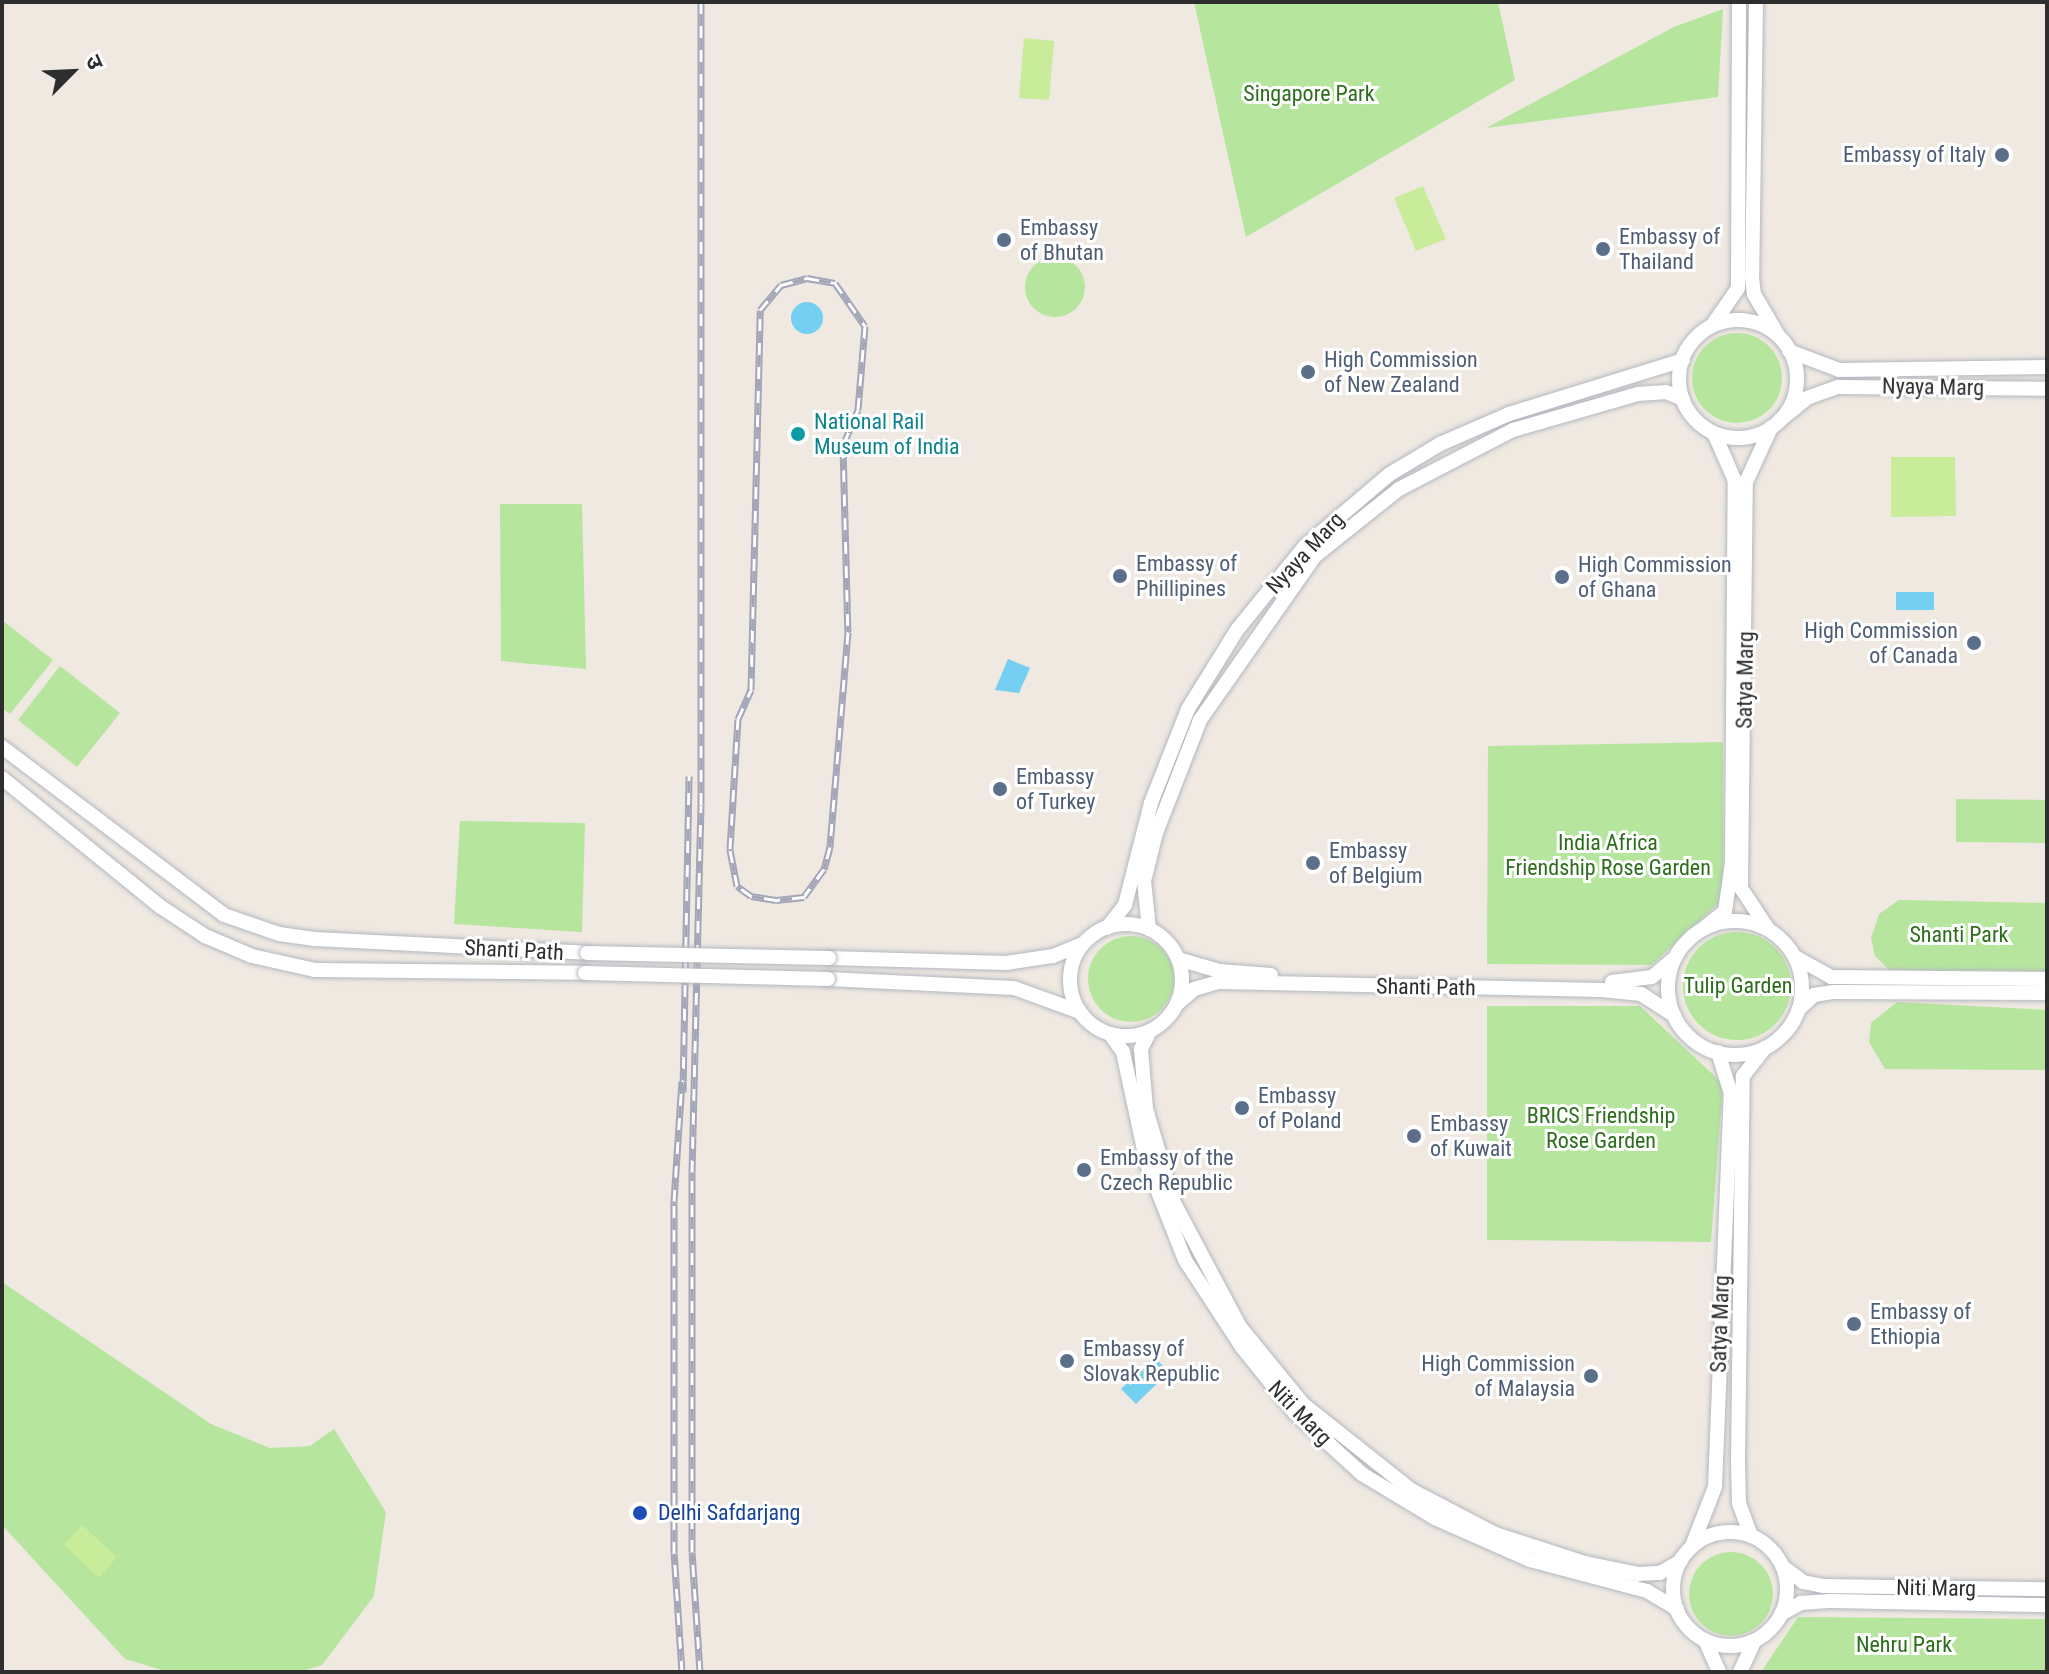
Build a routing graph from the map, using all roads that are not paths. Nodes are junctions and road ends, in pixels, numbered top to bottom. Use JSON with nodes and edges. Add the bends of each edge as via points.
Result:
{"nodes":[{"id":1,"x":1739,"y":2,"type":"edge"},
{"id":2,"x":1756,"y":2,"type":"edge"},
{"id":3,"x":1711,"y":326,"type":"junction"},
{"id":4,"x":1779,"y":337,"type":"junction"},
{"id":5,"x":1789,"y":351,"type":"junction"},
{"id":6,"x":1683,"y":360,"type":"junction"},
{"id":7,"x":2047,"y":367,"type":"edge"},
{"id":8,"x":2047,"y":389,"type":"edge"},
{"id":9,"x":1683,"y":399,"type":"junction"},
{"id":10,"x":1776,"y":424,"type":"junction"},
{"id":11,"x":1714,"y":433,"type":"junction"},
{"id":12,"x":2,"y":747,"type":"edge"},
{"id":13,"x":2,"y":778,"type":"edge"},
{"id":14,"x":1107,"y":928,"type":"junction"},
{"id":15,"x":1149,"y":929,"type":"junction"},
{"id":16,"x":1703,"y":929,"type":"junction"},
{"id":17,"x":1768,"y":929,"type":"junction"},
{"id":18,"x":1083,"y":944,"type":"junction"},
{"id":19,"x":1793,"y":955,"type":"junction"},
{"id":20,"x":1676,"y":957,"type":"junction"},
{"id":21,"x":1178,"y":959,"type":"junction"},
{"id":22,"x":2047,"y":979,"type":"edge"},
{"id":23,"x":2047,"y":993,"type":"edge"},
{"id":24,"x":1177,"y":1004,"type":"junction"},
{"id":25,"x":1799,"y":1009,"type":"junction"},
{"id":26,"x":1080,"y":1012,"type":"junction"},
{"id":27,"x":1675,"y":1016,"type":"junction"},
{"id":28,"x":1150,"y":1031,"type":"junction"},
{"id":29,"x":1110,"y":1034,"type":"junction"},
{"id":30,"x":1765,"y":1048,"type":"junction"},
{"id":31,"x":1718,"y":1052,"type":"junction"},
{"id":32,"x":1751,"y":1536,"type":"junction"},
{"id":33,"x":1692,"y":1546,"type":"junction"},
{"id":34,"x":1681,"y":1561,"type":"junction"},
{"id":35,"x":1782,"y":1566,"type":"junction"},
{"id":36,"x":2047,"y":1589,"type":"edge"},
{"id":37,"x":2047,"y":1605,"type":"edge"},
{"id":38,"x":1677,"y":1609,"type":"junction"},
{"id":39,"x":1781,"y":1614,"type":"junction"},
{"id":40,"x":1705,"y":1640,"type":"junction"},
{"id":41,"x":1755,"y":1640,"type":"junction"},
{"id":42,"x":1719,"y":1672,"type":"edge"},
{"id":43,"x":1740,"y":1672,"type":"edge"}],
"edges":[{"from":1,"to":3,"type":"main road","via":[[1738,288],[1729,309]]},
{"from":2,"to":4,"type":"main road","via":[[1752,278],[1754,294]]},
{"from":3,"to":4,"type":"main road","via":[[1741,320]]},
{"from":3,"to":6,"type":"main road"},
{"from":4,"to":5,"type":"main road"},
{"from":5,"to":7,"type":"main road","name":"Nyaya Marg","via":[[1839,370]]},
{"from":5,"to":10,"type":"main road","via":[[1796,385]]},
{"from":6,"to":9,"type":"main road"},
{"from":6,"to":14,"type":"main road","name":"Nyaya Marg","via":[[1509,414],[1440,444],[1390,474],[1305,546],[1237,630],[1188,709],[1151,803],[1128,897]]},
{"from":8,"to":10,"type":"main road","name":"Nyaya Marg","via":[[1838,387],[1807,398]]},
{"from":9,"to":11,"type":"main road","via":[[1691,415]]},
{"from":9,"to":15,"type":"main road","name":"Nyaya Marg","via":[[1666,392],[1638,394],[1513,430],[1399,489],[1315,556],[1200,720],[1156,833],[1144,881]]},
{"from":10,"to":11,"type":"main road","via":[[1733,438]]},
{"from":10,"to":17,"type":"main road","name":"Satya Marg","via":[[1746,482],[1741,888]]},
{"from":11,"to":16,"type":"main road","name":"Satya Marg","via":[[1735,481],[1732,863],[1725,911]]},
{"from":12,"to":18,"type":"main road","name":"Shanti Path","bridge":true,"via":[[224,915],[279,934],[587,953],[1006,963]]},
{"from":13,"to":26,"type":"main road","name":"Shanti Path","bridge":true,"via":[[161,907],[205,936],[252,956],[315,970],[828,979],[1014,988]]},
{"from":14,"to":15,"type":"main road"},
{"from":14,"to":18,"type":"main road"},
{"from":15,"to":21,"type":"main road"},
{"from":16,"to":17,"type":"main road","via":[[1736,921]]},
{"from":16,"to":20,"type":"main road"},
{"from":17,"to":19,"type":"main road"},
{"from":18,"to":26,"type":"main road","via":[[1070,983]]},
{"from":19,"to":22,"type":"main road","via":[[1831,977]]},
{"from":19,"to":25,"type":"main road","via":[[1802,982]]},
{"from":20,"to":21,"type":"main road","name":"Shanti Path","via":[[1652,977],[1629,982],[1335,979],[1219,971]]},
{"from":20,"to":27,"type":"main road","via":[[1669,987]]},
{"from":21,"to":24,"type":"main road"},
{"from":23,"to":25,"type":"main road","via":[[1834,992],[1814,995]]},
{"from":24,"to":27,"type":"main road","name":"Shanti Path","via":[[1194,989],[1219,982],[1602,990],[1641,994]]},
{"from":24,"to":28,"type":"main road"},
{"from":25,"to":30,"type":"main road"},
{"from":26,"to":29,"type":"main road"},
{"from":27,"to":31,"type":"main road","via":[[1697,1043]]},
{"from":28,"to":29,"type":"main road"},
{"from":28,"to":34,"type":"main road","name":"Niti Marg","via":[[1141,1049],[1146,1109],[1173,1201],[1240,1327],[1303,1404],[1411,1490],[1495,1534],[1638,1574],[1660,1573]]},
{"from":29,"to":38,"type":"main road","name":"Niti Marg","via":[[1123,1052],[1147,1164],[1185,1260],[1242,1347],[1295,1413],[1362,1474],[1435,1518],[1530,1560],[1635,1587]]},
{"from":30,"to":31,"type":"main road","via":[[1742,1054]]},
{"from":30,"to":32,"type":"main road","name":"Satya Marg","via":[[1743,1076],[1738,1462],[1739,1503]]},
{"from":31,"to":33,"type":"main road","name":"Satya Marg","via":[[1731,1094],[1715,1487]]},
{"from":32,"to":33,"type":"main road","via":[[1716,1533]]},
{"from":32,"to":35,"type":"main road","via":[[1764,1543]]},
{"from":33,"to":34,"type":"main road"},
{"from":34,"to":38,"type":"main road","via":[[1674,1584]]},
{"from":35,"to":36,"type":"main road","name":"Niti Marg","via":[[1803,1582],[1823,1586]]},
{"from":35,"to":39,"type":"main road","via":[[1787,1595]]},
{"from":37,"to":39,"type":"main road","name":"Niti Marg","via":[[1832,1601],[1801,1603]]},
{"from":38,"to":40,"type":"main road"},
{"from":39,"to":41,"type":"main road"},
{"from":40,"to":41,"type":"main road","via":[[1735,1646]]},
{"from":40,"to":42,"type":"main road"},
{"from":41,"to":43,"type":"main road"}]}
